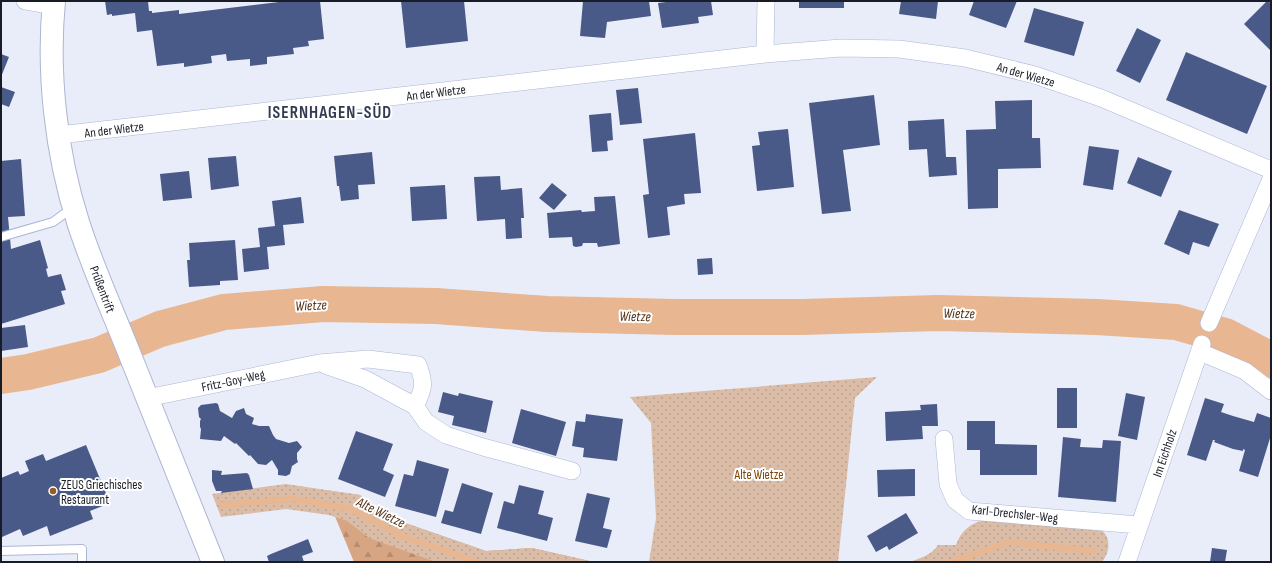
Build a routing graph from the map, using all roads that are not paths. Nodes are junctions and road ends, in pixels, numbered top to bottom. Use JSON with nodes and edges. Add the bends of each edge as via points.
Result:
{"nodes":[{"id":1,"x":25,"y":1,"type":"edge"},
{"id":2,"x":766,"y":1,"type":"edge"},
{"id":3,"x":53,"y":4,"type":"edge"},
{"id":4,"x":765,"y":54,"type":"junction"},
{"id":5,"x":58,"y":135,"type":"junction"},
{"id":6,"x":1271,"y":170,"type":"edge"},
{"id":7,"x":1271,"y":179,"type":"edge"},
{"id":8,"x":74,"y":207,"type":"junction"},
{"id":9,"x":1,"y":236,"type":"edge"},
{"id":10,"x":1209,"y":323,"type":"dead end"},
{"id":11,"x":319,"y":363,"type":"junction"},
{"id":12,"x":1271,"y":391,"type":"edge"},
{"id":13,"x":147,"y":398,"type":"junction"},
{"id":14,"x":415,"y":406,"type":"junction"},
{"id":15,"x":944,"y":439,"type":"dead end"},
{"id":16,"x":572,"y":471,"type":"dead end"},
{"id":17,"x":1139,"y":525,"type":"junction"},
{"id":18,"x":1,"y":551,"type":"edge"},
{"id":19,"x":82,"y":562,"type":"edge"},
{"id":20,"x":213,"y":562,"type":"edge"},
{"id":21,"x":1127,"y":562,"type":"edge"}],
"edges":[{"from":1,"to":3,"type":"street"},
{"from":2,"to":4,"type":"street"},
{"from":3,"to":5,"type":"main road","name":"Prüßentrift","via":[[53,93]]},
{"from":4,"to":5,"type":"street","name":"An der Wietze"},
{"from":4,"to":6,"type":"street","name":"An der Wietze","via":[[841,48],[899,49],[972,60],[1035,75],[1094,96]]},
{"from":5,"to":8,"type":"main road","name":"Prüßentrift"},
{"from":7,"to":10,"type":"street"},
{"from":8,"to":9,"type":"lane","via":[[53,222]]},
{"from":8,"to":13,"type":"main road","name":"Prüßentrift"},
{"from":11,"to":13,"type":"street","name":"Fritz-Goy-Weg"},
{"from":11,"to":14,"type":"street","via":[[365,380]]},
{"from":11,"to":14,"type":"street","name":"Fritz-Goy-Weg","via":[[368,359],[418,365],[423,377],[422,393]]},
{"from":12,"to":17,"type":"street","name":"Im Eichholz","via":[[1246,371],[1201,348]]},
{"from":13,"to":20,"type":"main road","name":"Prüßentrift"},
{"from":14,"to":16,"type":"street","via":[[426,422],[446,434],[483,447]]},
{"from":15,"to":17,"type":"street","name":"Karl-Drechsler-Weg","via":[[948,484],[955,500],[969,510]]},
{"from":17,"to":21,"type":"street","name":"Im Eichholz"},
{"from":18,"to":19,"type":"lane","via":[[82,549]]}]}
